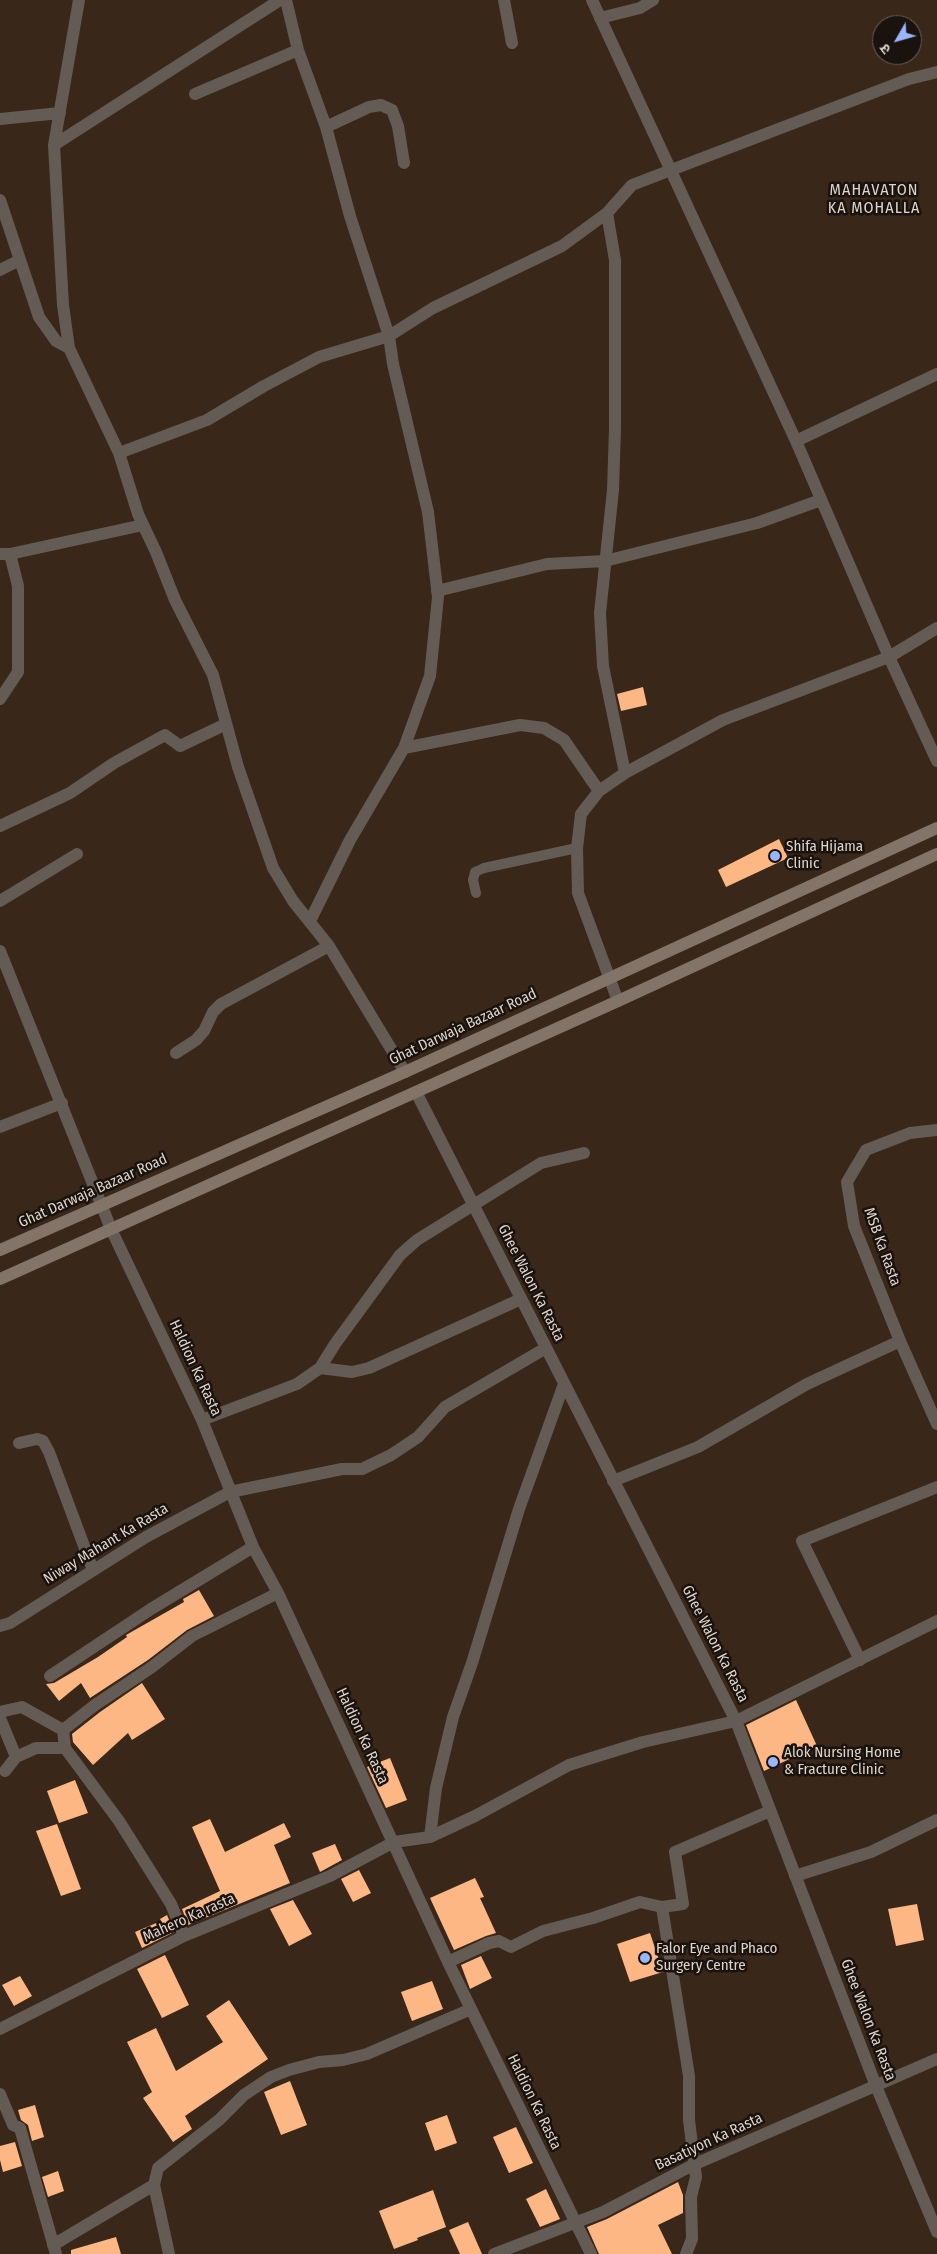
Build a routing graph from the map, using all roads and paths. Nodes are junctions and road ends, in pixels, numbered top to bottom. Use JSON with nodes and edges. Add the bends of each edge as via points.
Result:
{"nodes":[{"id":1,"x":79,"y":0,"type":"edge"},
{"id":2,"x":280,"y":0,"type":"edge"},
{"id":3,"x":286,"y":0,"type":"edge"},
{"id":4,"x":504,"y":0,"type":"edge"},
{"id":5,"x":592,"y":0,"type":"edge"},
{"id":6,"x":653,"y":0,"type":"edge"},
{"id":7,"x":600,"y":18,"type":"junction"},
{"id":8,"x":512,"y":44,"type":"dead end"},
{"id":9,"x":298,"y":50,"type":"junction"},
{"id":10,"x":937,"y":72,"type":"edge"},
{"id":11,"x":195,"y":94,"type":"dead end"},
{"id":12,"x":60,"y":113,"type":"junction"},
{"id":13,"x":0,"y":119,"type":"edge"},
{"id":14,"x":326,"y":127,"type":"junction"},
{"id":15,"x":54,"y":145,"type":"junction"},
{"id":16,"x":404,"y":163,"type":"dead end"},
{"id":17,"x":672,"y":172,"type":"junction"},
{"id":18,"x":0,"y":200,"type":"edge"},
{"id":19,"x":607,"y":213,"type":"junction"},
{"id":20,"x":20,"y":260,"type":"junction"},
{"id":21,"x":0,"y":270,"type":"edge"},
{"id":22,"x":389,"y":336,"type":"junction"},
{"id":23,"x":69,"y":348,"type":"junction"},
{"id":24,"x":937,"y":374,"type":"edge"},
{"id":25,"x":796,"y":441,"type":"junction"},
{"id":26,"x":119,"y":454,"type":"junction"},
{"id":27,"x":821,"y":500,"type":"junction"},
{"id":28,"x":143,"y":524,"type":"junction"},
{"id":29,"x":5,"y":554,"type":"edge"},
{"id":30,"x":605,"y":561,"type":"junction"},
{"id":31,"x":437,"y":591,"type":"junction"},
{"id":32,"x":937,"y":628,"type":"edge"},
{"id":33,"x":889,"y":657,"type":"junction"},
{"id":34,"x":0,"y":700,"type":"edge"},
{"id":35,"x":226,"y":724,"type":"junction"},
{"id":36,"x":404,"y":748,"type":"junction"},
{"id":37,"x":937,"y":761,"type":"edge"},
{"id":38,"x":625,"y":773,"type":"junction"},
{"id":39,"x":599,"y":791,"type":"junction"},
{"id":40,"x":0,"y":826,"type":"edge"},
{"id":41,"x":937,"y":828,"type":"edge"},
{"id":42,"x":577,"y":848,"type":"junction"},
{"id":43,"x":77,"y":854,"type":"dead end"},
{"id":44,"x":937,"y":854,"type":"edge"},
{"id":45,"x":476,"y":893,"type":"dead end"},
{"id":46,"x":0,"y":902,"type":"edge"},
{"id":47,"x":310,"y":921,"type":"junction"},
{"id":48,"x":329,"y":946,"type":"junction"},
{"id":49,"x":0,"y":951,"type":"edge"},
{"id":50,"x":608,"y":978,"type":"junction"},
{"id":51,"x":618,"y":1001,"type":"junction"},
{"id":52,"x":176,"y":1053,"type":"dead end"},
{"id":53,"x":405,"y":1072,"type":"junction"},
{"id":54,"x":416,"y":1092,"type":"junction"},
{"id":55,"x":62,"y":1103,"type":"junction"},
{"id":56,"x":0,"y":1127,"type":"edge"},
{"id":57,"x":937,"y":1130,"type":"edge"},
{"id":58,"x":584,"y":1153,"type":"dead end"},
{"id":59,"x":102,"y":1204,"type":"junction"},
{"id":60,"x":473,"y":1204,"type":"junction"},
{"id":61,"x":111,"y":1229,"type":"junction"},
{"id":62,"x":0,"y":1250,"type":"edge"},
{"id":63,"x":0,"y":1279,"type":"edge"},
{"id":64,"x":521,"y":1299,"type":"junction"},
{"id":65,"x":900,"y":1342,"type":"junction"},
{"id":66,"x":546,"y":1348,"type":"junction"},
{"id":67,"x":320,"y":1368,"type":"junction"},
{"id":68,"x":564,"y":1384,"type":"junction"},
{"id":69,"x":933,"y":1403,"type":"edge"},
{"id":70,"x":202,"y":1420,"type":"junction"},
{"id":71,"x":937,"y":1424,"type":"edge"},
{"id":72,"x":20,"y":1443,"type":"dead end"},
{"id":73,"x":612,"y":1481,"type":"junction"},
{"id":74,"x":937,"y":1487,"type":"edge"},
{"id":75,"x":230,"y":1492,"type":"junction"},
{"id":76,"x":253,"y":1547,"type":"junction"},
{"id":77,"x":93,"y":1570,"type":"junction"},
{"id":78,"x":278,"y":1593,"type":"junction"},
{"id":79,"x":937,"y":1621,"type":"edge"},
{"id":80,"x":0,"y":1626,"type":"edge"},
{"id":81,"x":860,"y":1660,"type":"junction"},
{"id":82,"x":50,"y":1676,"type":"dead end"},
{"id":83,"x":0,"y":1712,"type":"edge"},
{"id":84,"x":0,"y":1718,"type":"edge"},
{"id":85,"x":736,"y":1721,"type":"junction"},
{"id":86,"x":63,"y":1730,"type":"junction"},
{"id":87,"x":65,"y":1748,"type":"junction"},
{"id":88,"x":16,"y":1757,"type":"junction"},
{"id":89,"x":2,"y":1772,"type":"edge"},
{"id":90,"x":770,"y":1810,"type":"junction"},
{"id":91,"x":937,"y":1820,"type":"edge"},
{"id":92,"x":430,"y":1837,"type":"junction"},
{"id":93,"x":394,"y":1842,"type":"junction"},
{"id":94,"x":795,"y":1876,"type":"junction"},
{"id":95,"x":662,"y":1906,"type":"junction"},
{"id":96,"x":184,"y":1936,"type":"junction"},
{"id":97,"x":448,"y":1962,"type":"junction"},
{"id":98,"x":471,"y":2009,"type":"junction"},
{"id":99,"x":0,"y":2029,"type":"edge"},
{"id":100,"x":937,"y":2059,"type":"edge"},
{"id":101,"x":876,"y":2086,"type":"junction"},
{"id":102,"x":0,"y":2094,"type":"edge"},
{"id":103,"x":693,"y":2165,"type":"junction"},
{"id":104,"x":154,"y":2185,"type":"junction"},
{"id":105,"x":574,"y":2222,"type":"junction"},
{"id":106,"x":937,"y":2232,"type":"edge"},
{"id":107,"x":55,"y":2249,"type":"edge"},
{"id":108,"x":169,"y":2254,"type":"edge"},
{"id":109,"x":494,"y":2254,"type":"edge"},
{"id":110,"x":590,"y":2254,"type":"edge"},
{"id":111,"x":686,"y":2254,"type":"edge"}],
"edges":[{"from":1,"to":12,"type":"street"},
{"from":2,"to":15,"type":"street"},
{"from":3,"to":9,"type":"street"},
{"from":4,"to":8,"type":"street"},
{"from":5,"to":7,"type":"street"},
{"from":6,"to":7,"type":"street","via":[[640,8]]},
{"from":7,"to":17,"type":"street"},
{"from":9,"to":11,"type":"street"},
{"from":9,"to":14,"type":"street"},
{"from":10,"to":17,"type":"street"},
{"from":12,"to":13,"type":"street"},
{"from":12,"to":15,"type":"street"},
{"from":14,"to":16,"type":"street","via":[[369,107],[381,105],[392,110]]},
{"from":14,"to":22,"type":"street","via":[[350,216]]},
{"from":15,"to":23,"type":"street","via":[[63,305]]},
{"from":17,"to":19,"type":"street","via":[[632,185]]},
{"from":17,"to":25,"type":"street"},
{"from":18,"to":20,"type":"street"},
{"from":19,"to":22,"type":"street","via":[[562,246],[433,308]]},
{"from":19,"to":30,"type":"street","via":[[614,260],[616,374],[613,490]]},
{"from":20,"to":21,"type":"street"},
{"from":20,"to":23,"type":"street","via":[[39,317],[56,341]]},
{"from":22,"to":26,"type":"street","via":[[319,357],[207,420]]},
{"from":22,"to":31,"type":"street","via":[[428,512]]},
{"from":23,"to":26,"type":"street"},
{"from":24,"to":25,"type":"street"},
{"from":25,"to":27,"type":"street"},
{"from":26,"to":28,"type":"street"},
{"from":27,"to":30,"type":"street","via":[[757,523]]},
{"from":27,"to":33,"type":"street"},
{"from":28,"to":29,"type":"street"},
{"from":28,"to":35,"type":"street","via":[[175,600],[213,675]]},
{"from":29,"to":34,"type":"street","via":[[18,586],[18,672]]},
{"from":30,"to":31,"type":"street","via":[[547,564]]},
{"from":30,"to":38,"type":"street","via":[[600,613],[603,666]]},
{"from":31,"to":36,"type":"street","via":[[430,676]]},
{"from":32,"to":33,"type":"street"},
{"from":33,"to":37,"type":"street"},
{"from":33,"to":38,"type":"street","via":[[722,720]]},
{"from":35,"to":40,"type":"street","via":[[180,746],[165,735],[114,763],[70,793]]},
{"from":35,"to":47,"type":"street","via":[[273,868]]},
{"from":36,"to":39,"type":"street","via":[[520,725],[544,728],[564,740]]},
{"from":36,"to":47,"type":"street","via":[[354,832]]},
{"from":38,"to":39,"type":"street"},
{"from":39,"to":42,"type":"street","via":[[581,814]]},
{"from":41,"to":50,"type":"street","name":"Ghat Darwaja Bazaar Road"},
{"from":42,"to":45,"type":"lane","via":[[484,868],[476,872],[473,880]]},
{"from":42,"to":50,"type":"street","via":[[578,893]]},
{"from":43,"to":46,"type":"street"},
{"from":44,"to":51,"type":"street"},
{"from":47,"to":48,"type":"street"},
{"from":48,"to":52,"type":"street","via":[[221,1004],[196,1040]]},
{"from":48,"to":53,"type":"street"},
{"from":49,"to":55,"type":"street","name":"Haldion Ka Rasta"},
{"from":50,"to":51,"type":"street"},
{"from":50,"to":53,"type":"street","name":"Ghat Darwaja Bazaar Road"},
{"from":51,"to":54,"type":"street"},
{"from":53,"to":54,"type":"street"},
{"from":53,"to":59,"type":"street","name":"Ghat Darwaja Bazaar Road"},
{"from":54,"to":60,"type":"street","name":"Ghee Walon Ka Rasta"},
{"from":54,"to":61,"type":"street"},
{"from":55,"to":56,"type":"street"},
{"from":55,"to":59,"type":"street","name":"Haldion Ka Rasta"},
{"from":57,"to":65,"type":"street","name":"MSB Ka Rasta","via":[[910,1133],[866,1150],[847,1182],[854,1226]]},
{"from":58,"to":60,"type":"street","via":[[541,1163]]},
{"from":59,"to":61,"type":"street","name":"Haldion Ka Rasta"},
{"from":59,"to":62,"type":"street","name":"Ghat Darwaja Bazaar Road"},
{"from":60,"to":64,"type":"street","name":"Ghee Walon Ka Rasta"},
{"from":60,"to":67,"type":"street","via":[[417,1240],[400,1255]]},
{"from":61,"to":63,"type":"street"},
{"from":61,"to":70,"type":"street","name":"Haldion Ka Rasta"},
{"from":64,"to":66,"type":"street","name":"Ghee Walon Ka Rasta"},
{"from":64,"to":67,"type":"street","via":[[369,1368],[352,1372]]},
{"from":65,"to":69,"type":"street","name":"MSB Ka Rasta"},
{"from":65,"to":73,"type":"street","via":[[807,1384],[698,1446]]},
{"from":66,"to":68,"type":"street","name":"Ghee Walon Ka Rasta"},
{"from":66,"to":75,"type":"street","name":"Niway Mahant Ka Rasta","via":[[445,1407],[418,1437],[362,1469],[342,1469]]},
{"from":67,"to":70,"type":"street","via":[[297,1384]]},
{"from":68,"to":73,"type":"street","name":"Ghee Walon Ka Rasta"},
{"from":68,"to":92,"type":"street","via":[[519,1509],[453,1717],[436,1788]]},
{"from":69,"to":71,"type":"street","name":"MSB Ka Rasta"},
{"from":70,"to":75,"type":"street","name":"Haldion Ka Rasta"},
{"from":72,"to":77,"type":"street","via":[[43,1441]]},
{"from":73,"to":85,"type":"street","name":"Ghee Walon Ka Rasta"},
{"from":74,"to":81,"type":"street","via":[[802,1541]]},
{"from":75,"to":76,"type":"street","name":"Haldion Ka Rasta"},
{"from":75,"to":77,"type":"street","name":"Niway Mahant Ka Rasta"},
{"from":76,"to":78,"type":"street","name":"Haldion Ka Rasta"},
{"from":76,"to":82,"type":"street"},
{"from":77,"to":80,"type":"street","name":"Niway Mahant Ka Rasta","via":[[10,1623]]},
{"from":78,"to":86,"type":"street","via":[[192,1636]]},
{"from":78,"to":93,"type":"street","name":"Haldion Ka Rasta"},
{"from":79,"to":81,"type":"street"},
{"from":81,"to":85,"type":"street"},
{"from":83,"to":86,"type":"street","via":[[22,1707]]},
{"from":84,"to":88,"type":"street"},
{"from":85,"to":90,"type":"street","name":"Ghee Walon Ka Rasta"},
{"from":85,"to":92,"type":"street","via":[[643,1742],[570,1765]]},
{"from":86,"to":87,"type":"street"},
{"from":87,"to":88,"type":"street","via":[[36,1748]]},
{"from":87,"to":96,"type":"street","via":[[119,1821],[171,1904]]},
{"from":88,"to":89,"type":"street"},
{"from":90,"to":94,"type":"street","name":"Ghee Walon Ka Rasta"},
{"from":90,"to":95,"type":"street","via":[[675,1852],[683,1904]]},
{"from":91,"to":94,"type":"street","via":[[871,1852]]},
{"from":92,"to":93,"type":"street"},
{"from":93,"to":96,"type":"street","name":"Mahero Ka rasta","via":[[330,1876]]},
{"from":93,"to":97,"type":"street","name":"Haldion Ka Rasta"},
{"from":94,"to":101,"type":"street","name":"Ghee Walon Ka Rasta"},
{"from":95,"to":97,"type":"street","via":[[640,1902],[543,1931],[511,1947],[499,1941],[489,1943]]},
{"from":95,"to":103,"type":"street","via":[[689,2076]]},
{"from":96,"to":99,"type":"street","name":"Mahero Ka rasta"},
{"from":97,"to":98,"type":"street","name":"Haldion Ka Rasta"},
{"from":98,"to":104,"type":"street","via":[[367,2054],[289,2070],[258,2085],[158,2168]]},
{"from":98,"to":105,"type":"street","name":"Haldion Ka Rasta"},
{"from":100,"to":101,"type":"street","name":"Basatiyon Ka Rasta"},
{"from":101,"to":103,"type":"street","name":"Basatiyon Ka Rasta"},
{"from":101,"to":106,"type":"street","name":"Ghee Walon Ka Rasta"},
{"from":102,"to":107,"type":"street","via":[[13,2125],[20,2128]]},
{"from":103,"to":105,"type":"street","name":"Basatiyon Ka Rasta","via":[[603,2212]]},
{"from":103,"to":111,"type":"street","via":[[696,2177],[691,2197],[692,2239]]},
{"from":104,"to":107,"type":"street"},
{"from":104,"to":108,"type":"street"},
{"from":105,"to":109,"type":"street","name":"Basatiyon Ka Rasta"},
{"from":105,"to":110,"type":"street","name":"Haldion Ka Rasta"}]}
